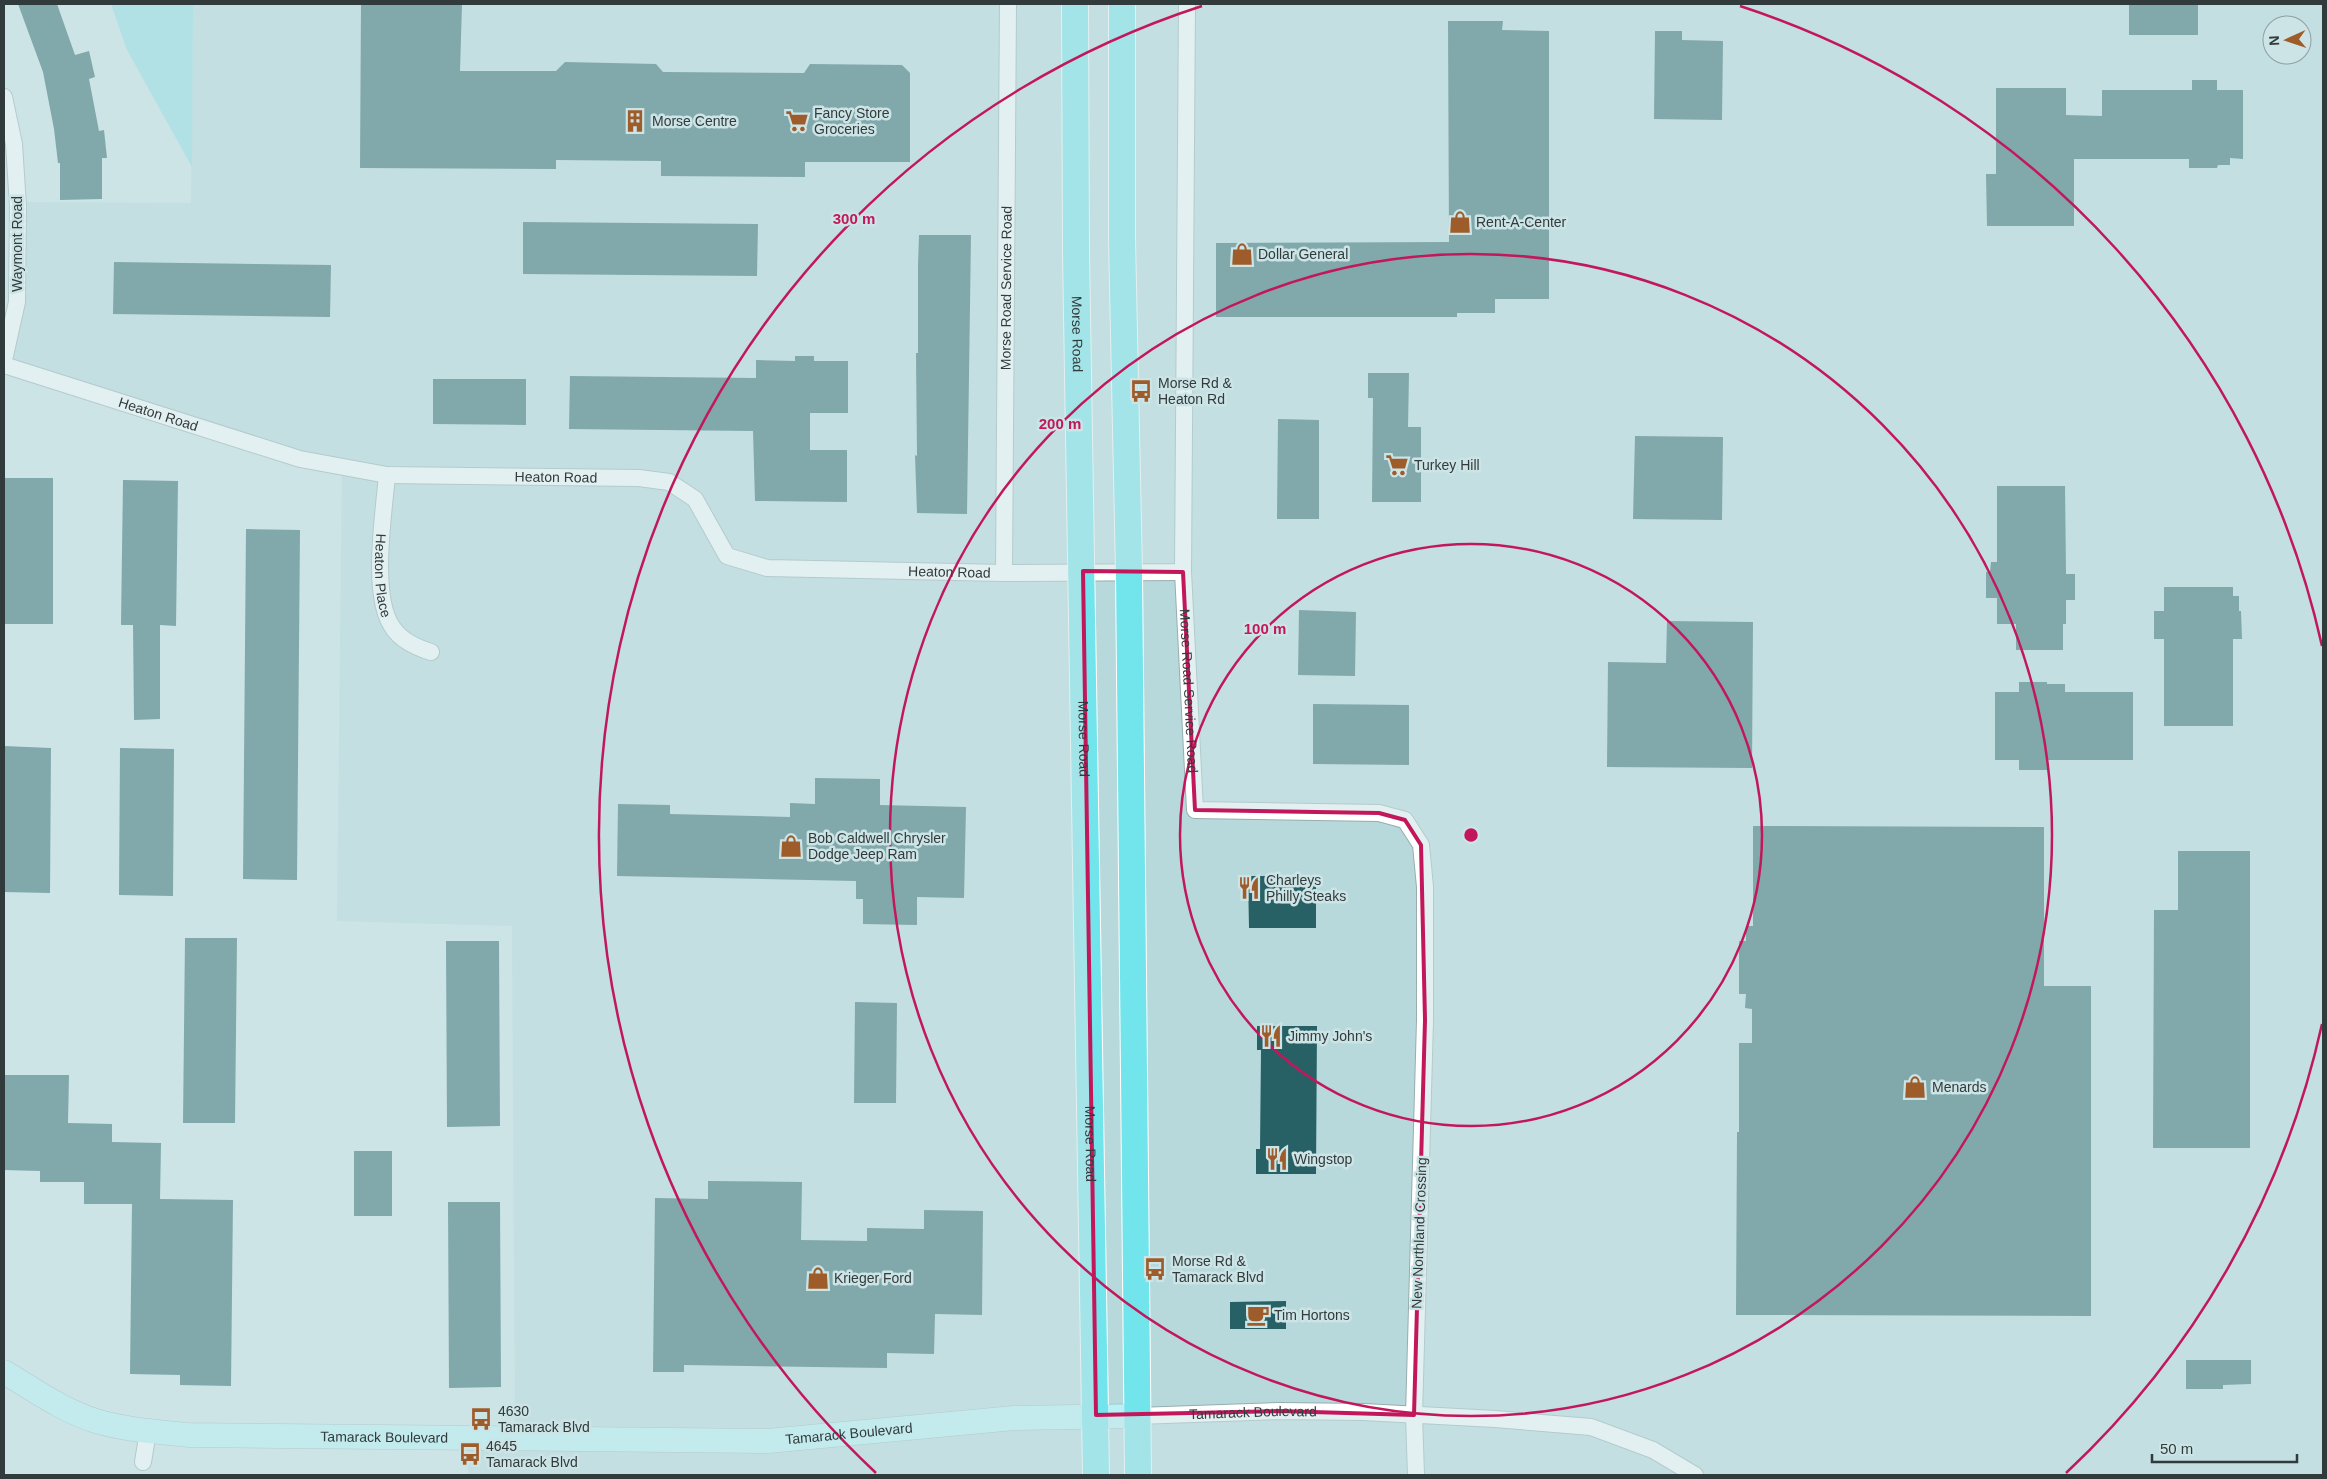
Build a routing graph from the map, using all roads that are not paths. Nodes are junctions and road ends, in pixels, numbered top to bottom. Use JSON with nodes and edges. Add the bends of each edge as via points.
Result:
{"nodes":[{"id":1,"x":1008,"y":4,"type":"edge"},
{"id":2,"x":1075,"y":4,"type":"edge"},
{"id":3,"x":1110,"y":4,"type":"edge"},
{"id":4,"x":1122,"y":4,"type":"edge"},
{"id":5,"x":1187,"y":4,"type":"edge"},
{"id":6,"x":1122,"y":32,"type":"junction"},
{"id":7,"x":4,"y":97,"type":"edge"},
{"id":8,"x":4,"y":360,"type":"edge"},
{"id":9,"x":4,"y":365,"type":"edge"},
{"id":10,"x":387,"y":475,"type":"junction"},
{"id":11,"x":1082,"y":571,"type":"junction"},
{"id":12,"x":1183,"y":572,"type":"junction"},
{"id":13,"x":1004,"y":573,"type":"junction"},
{"id":14,"x":1129,"y":573,"type":"junction"},
{"id":15,"x":431,"y":652,"type":"dead end"},
{"id":16,"x":1195,"y":810,"type":"joint"},
{"id":17,"x":4,"y":1372,"type":"edge"},
{"id":18,"x":1414,"y":1415,"type":"junction"},
{"id":19,"x":1096,"y":1416,"type":"junction"},
{"id":20,"x":1138,"y":1416,"type":"junction"},
{"id":21,"x":148,"y":1431,"type":"junction"},
{"id":22,"x":143,"y":1462,"type":"dead end"},
{"id":23,"x":1096,"y":1475,"type":"edge"},
{"id":24,"x":1138,"y":1475,"type":"edge"},
{"id":25,"x":1416,"y":1475,"type":"edge"},
{"id":26,"x":1695,"y":1475,"type":"edge"}],
"edges":[{"from":1,"to":13,"type":"street","name":"Morse Road Service Road"},
{"from":2,"to":11,"type":"main road","name":"Morse Road"},
{"from":3,"to":6,"type":"main road"},
{"from":4,"to":6,"type":"main road"},
{"from":5,"to":12,"type":"street","name":"Morse Road Service Road"},
{"from":6,"to":14,"type":"main road","via":[[1122,238]]},
{"from":7,"to":8,"type":"street","name":"Waymont Road","via":[[14,144],[18,206],[17,302]]},
{"from":9,"to":10,"type":"street","name":"Heaton Road","via":[[300,459]]},
{"from":10,"to":13,"type":"street","name":"Heaton Road","via":[[639,478],[669,482],[695,499],[728,556],[767,568]]},
{"from":10,"to":15,"type":"street","name":"Heaton Place","via":[[381,599],[392,628],[416,648]]},
{"from":11,"to":13,"type":"street","name":"Heaton Road"},
{"from":11,"to":14,"type":"street"},
{"from":11,"to":19,"type":"main road","name":"Morse Road"},
{"from":12,"to":14,"type":"street"},
{"from":12,"to":16,"type":"street","name":"Morse Road Service Road"},
{"from":14,"to":20,"type":"main road"},
{"from":16,"to":18,"type":"street","name":"New Northland Crossing","via":[[1379,813],[1405,820],[1421,845],[1424,991]]},
{"from":17,"to":21,"type":"street","name":"Tamarack Boulevard","via":[[45,1397],[96,1421]]},
{"from":18,"to":20,"type":"street","name":"Tamarack Boulevard","via":[[1279,1411]]},
{"from":18,"to":25,"type":"street","name":"New Northland Crossing"},
{"from":18,"to":26,"type":"street","name":"Tamarack Boulevard","via":[[1591,1427],[1653,1450]]},
{"from":19,"to":20,"type":"street","name":"Tamarack Boulevard"},
{"from":19,"to":21,"type":"street","name":"Tamarack Boulevard","via":[[1014,1418],[768,1440],[189,1435]]},
{"from":19,"to":23,"type":"main road","name":"Morse Road"},
{"from":20,"to":24,"type":"main road"},
{"from":21,"to":22,"type":"street"}]}
